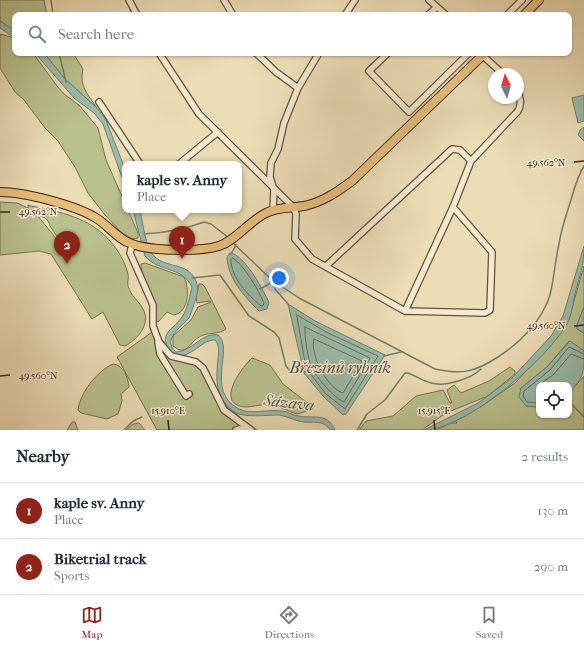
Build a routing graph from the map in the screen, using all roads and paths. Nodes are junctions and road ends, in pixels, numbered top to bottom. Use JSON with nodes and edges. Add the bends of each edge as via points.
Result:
{"nodes":[{"id":1,"x":129,"y":0,"type":"edge"},
{"id":2,"x":224,"y":0,"type":"edge"},
{"id":3,"x":355,"y":0,"type":"edge"},
{"id":4,"x":429,"y":0,"type":"edge"},
{"id":5,"x":522,"y":0,"type":"edge"},
{"id":6,"x":539,"y":0,"type":"edge"},
{"id":7,"x":437,"y":7,"type":"junction"},
{"id":8,"x":136,"y":12,"type":"edge"},
{"id":9,"x":231,"y":12,"type":"edge"},
{"id":10,"x":347,"y":12,"type":"edge"},
{"id":11,"x":431,"y":12,"type":"edge"},
{"id":12,"x":443,"y":12,"type":"edge"},
{"id":13,"x":510,"y":12,"type":"edge"},
{"id":14,"x":527,"y":12,"type":"edge"},
{"id":15,"x":161,"y":56,"type":"edge"},
{"id":16,"x":259,"y":56,"type":"edge"},
{"id":17,"x":317,"y":56,"type":"edge"},
{"id":18,"x":385,"y":56,"type":"edge"},
{"id":19,"x":466,"y":56,"type":"edge"},
{"id":20,"x":482,"y":56,"type":"edge"},
{"id":21,"x":486,"y":56,"type":"edge"},
{"id":22,"x":497,"y":68,"type":"edge"},
{"id":23,"x":298,"y":88,"type":"junction"},
{"id":24,"x":100,"y":102,"type":"dead end"},
{"id":25,"x":521,"y":104,"type":"edge"},
{"id":26,"x":218,"y":132,"type":"junction"},
{"id":27,"x":138,"y":161,"type":"edge"},
{"id":28,"x":183,"y":161,"type":"edge"},
{"id":29,"x":471,"y":161,"type":"junction"},
{"id":30,"x":274,"y":190,"type":"junction"},
{"id":31,"x":0,"y":192,"type":"edge"},
{"id":32,"x":293,"y":207,"type":"junction"},
{"id":33,"x":453,"y":207,"type":"junction"},
{"id":34,"x":273,"y":210,"type":"junction"},
{"id":35,"x":132,"y":245,"type":"junction"},
{"id":36,"x":326,"y":266,"type":"junction"},
{"id":37,"x":405,"y":311,"type":"junction"},
{"id":38,"x":157,"y":337,"type":"junction"},
{"id":39,"x":189,"y":394,"type":"dead end"},
{"id":40,"x":248,"y":428,"type":"edge"},
{"id":41,"x":236,"y":430,"type":"edge"}],
"edges":[{"from":1,"to":8,"type":"street"},
{"from":2,"to":9,"type":"street"},
{"from":3,"to":10,"type":"street"},
{"from":4,"to":7,"type":"street"},
{"from":5,"to":13,"type":"street"},
{"from":6,"to":14,"type":"main road"},
{"from":7,"to":11,"type":"street"},
{"from":7,"to":12,"type":"street"},
{"from":15,"to":26,"type":"street","via":[[198,114]]},
{"from":16,"to":23,"type":"street"},
{"from":17,"to":23,"type":"street"},
{"from":18,"to":19,"type":"street","via":[[369,71],[409,112]]},
{"from":20,"to":32,"type":"main road","via":[[352,180],[328,197],[311,204]]},
{"from":21,"to":22,"type":"street"},
{"from":23,"to":30,"type":"street","via":[[271,163],[270,177]]},
{"from":24,"to":27,"type":"street"},
{"from":25,"to":29,"type":"street","via":[[518,111]]},
{"from":26,"to":28,"type":"street"},
{"from":26,"to":30,"type":"street"},
{"from":29,"to":33,"type":"street"},
{"from":29,"to":36,"type":"street","via":[[460,150],[452,149]]},
{"from":30,"to":32,"type":"street"},
{"from":30,"to":34,"type":"street"},
{"from":31,"to":35,"type":"main road","via":[[63,204],[82,211],[99,219]]},
{"from":32,"to":34,"type":"main road"},
{"from":32,"to":36,"type":"street","via":[[296,214],[295,239],[312,259]]},
{"from":33,"to":37,"type":"street"},
{"from":33,"to":37,"type":"street","via":[[492,252],[490,310],[485,313]]},
{"from":34,"to":35,"type":"main road","via":[[221,245],[199,250]]},
{"from":35,"to":38,"type":"street","via":[[130,253],[153,305],[153,326]]},
{"from":36,"to":37,"type":"street"},
{"from":38,"to":39,"type":"street","via":[[160,354],[186,396]]},
{"from":38,"to":40,"type":"street","via":[[171,356],[196,362],[204,368],[224,410]]},
{"from":40,"to":41,"type":"street"}]}
